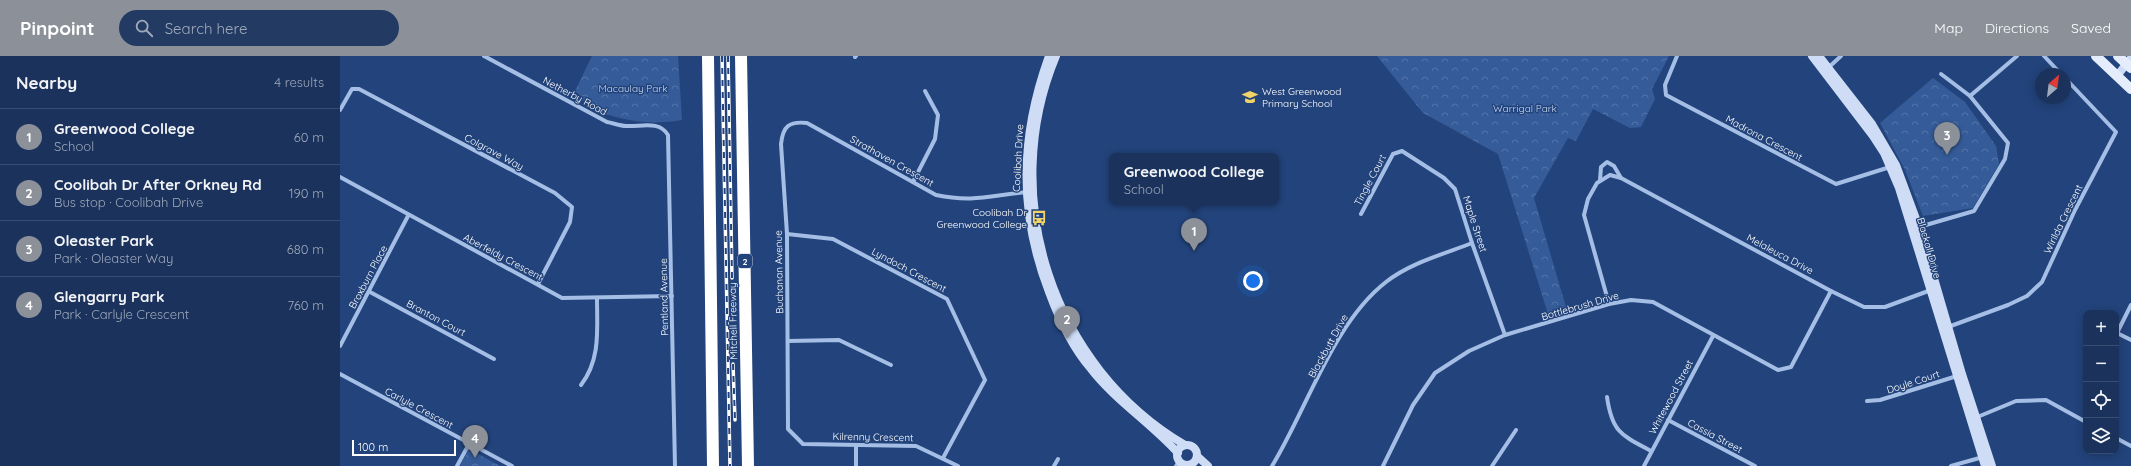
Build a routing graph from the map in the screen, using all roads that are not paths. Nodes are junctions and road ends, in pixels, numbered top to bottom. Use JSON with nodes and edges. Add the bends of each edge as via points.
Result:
{"nodes":[{"id":1,"x":484,"y":56,"type":"edge"},
{"id":2,"x":708,"y":56,"type":"edge"},
{"id":3,"x":741,"y":56,"type":"edge"},
{"id":4,"x":1054,"y":56,"type":"edge"},
{"id":5,"x":1677,"y":56,"type":"edge"},
{"id":6,"x":1812,"y":56,"type":"edge"},
{"id":7,"x":1819,"y":56,"type":"edge"},
{"id":8,"x":1842,"y":56,"type":"edge"},
{"id":9,"x":2017,"y":56,"type":"edge"},
{"id":10,"x":2044,"y":56,"type":"edge"},
{"id":11,"x":2096,"y":56,"type":"edge"},
{"id":12,"x":2118,"y":56,"type":"edge"},
{"id":13,"x":2130,"y":64,"type":"edge"},
{"id":14,"x":2055,"y":68,"type":"edge"},
{"id":15,"x":1826,"y":69,"type":"junction"},
{"id":16,"x":1940,"y":74,"type":"dead end"},
{"id":17,"x":2120,"y":78,"type":"junction"},
{"id":18,"x":2071,"y":84,"type":"edge"},
{"id":19,"x":2131,"y":89,"type":"edge"},
{"id":20,"x":925,"y":91,"type":"dead end"},
{"id":21,"x":1970,"y":96,"type":"junction"},
{"id":22,"x":340,"y":110,"type":"edge"},
{"id":23,"x":796,"y":121,"type":"joint"},
{"id":24,"x":664,"y":130,"type":"joint"},
{"id":25,"x":1393,"y":154,"type":"joint"},
{"id":26,"x":1893,"y":166,"type":"junction"},
{"id":27,"x":340,"y":177,"type":"edge"},
{"id":28,"x":1621,"y":178,"type":"junction"},
{"id":29,"x":1600,"y":180,"type":"junction"},
{"id":30,"x":912,"y":182,"type":"junction"},
{"id":31,"x":1029,"y":192,"type":"junction"},
{"id":32,"x":1361,"y":214,"type":"dead end"},
{"id":33,"x":408,"y":216,"type":"junction"},
{"id":34,"x":1916,"y":228,"type":"junction"},
{"id":35,"x":786,"y":234,"type":"junction"},
{"id":36,"x":1472,"y":243,"type":"junction"},
{"id":37,"x":538,"y":284,"type":"junction"},
{"id":38,"x":1934,"y":289,"type":"junction"},
{"id":39,"x":1831,"y":291,"type":"junction"},
{"id":40,"x":370,"y":292,"type":"junction"},
{"id":41,"x":672,"y":296,"type":"junction"},
{"id":42,"x":597,"y":298,"type":"junction"},
{"id":43,"x":1609,"y":304,"type":"junction"},
{"id":44,"x":2131,"y":305,"type":"edge"},
{"id":45,"x":1946,"y":328,"type":"junction"},
{"id":46,"x":1505,"y":335,"type":"junction"},
{"id":47,"x":1713,"y":336,"type":"junction"},
{"id":48,"x":2131,"y":340,"type":"edge"},
{"id":49,"x":788,"y":341,"type":"junction"},
{"id":50,"x":340,"y":346,"type":"edge"},
{"id":51,"x":494,"y":359,"type":"dead end"},
{"id":52,"x":891,"y":365,"type":"dead end"},
{"id":53,"x":340,"y":374,"type":"edge"},
{"id":54,"x":1960,"y":375,"type":"junction"},
{"id":55,"x":581,"y":385,"type":"dead end"},
{"id":56,"x":1607,"y":397,"type":"dead end"},
{"id":57,"x":1867,"y":401,"type":"dead end"},
{"id":58,"x":1973,"y":418,"type":"junction"},
{"id":59,"x":1668,"y":420,"type":"junction"},
{"id":60,"x":2083,"y":420,"type":"edge"},
{"id":61,"x":788,"y":429,"type":"joint"},
{"id":62,"x":1516,"y":430,"type":"dead end"},
{"id":63,"x":2119,"y":440,"type":"edge"},
{"id":64,"x":469,"y":444,"type":"junction"},
{"id":65,"x":856,"y":445,"type":"junction"},
{"id":66,"x":1185,"y":445,"type":"junction"},
{"id":67,"x":2131,"y":446,"type":"edge"},
{"id":68,"x":1651,"y":452,"type":"junction"},
{"id":69,"x":1197,"y":456,"type":"junction"},
{"id":70,"x":1984,"y":457,"type":"junction"},
{"id":71,"x":943,"y":458,"type":"junction"},
{"id":72,"x":1058,"y":459,"type":"dead end"},
{"id":73,"x":1178,"y":460,"type":"edge"},
{"id":74,"x":1191,"y":465,"type":"edge"},
{"id":75,"x":457,"y":466,"type":"edge"},
{"id":76,"x":512,"y":466,"type":"edge"},
{"id":77,"x":675,"y":466,"type":"edge"},
{"id":78,"x":713,"y":466,"type":"edge"},
{"id":79,"x":748,"y":466,"type":"edge"},
{"id":80,"x":856,"y":466,"type":"edge"},
{"id":81,"x":958,"y":466,"type":"edge"},
{"id":82,"x":1054,"y":466,"type":"edge"},
{"id":83,"x":1208,"y":466,"type":"edge"},
{"id":84,"x":1272,"y":466,"type":"edge"},
{"id":85,"x":1383,"y":466,"type":"edge"},
{"id":86,"x":1492,"y":466,"type":"edge"},
{"id":87,"x":1644,"y":466,"type":"edge"},
{"id":88,"x":1755,"y":466,"type":"edge"},
{"id":89,"x":1952,"y":466,"type":"edge"},
{"id":90,"x":1985,"y":466,"type":"edge"},
{"id":91,"x":1992,"y":466,"type":"edge"}],
"edges":[{"from":1,"to":24,"type":"street","name":"Netherby Road","via":[[607,122],[626,126],[656,126]]},
{"from":2,"to":78,"type":"highway"},
{"from":3,"to":79,"type":"highway","name":"Mitchell Freeway","number":"2"},
{"from":4,"to":31,"type":"main road","name":"Coolibah Drive","via":[[1037,116]]},
{"from":5,"to":26,"type":"street","name":"Madrona Crescent","via":[[1665,85],[1666,95],[1836,184]]},
{"from":6,"to":15,"type":"main road","name":"Blackall Drive"},
{"from":7,"to":15,"type":"main road","name":"Blackall Drive"},
{"from":8,"to":15,"type":"street"},
{"from":9,"to":21,"type":"street"},
{"from":10,"to":14,"type":"street"},
{"from":11,"to":17,"type":"main road"},
{"from":12,"to":13,"type":"main road"},
{"from":13,"to":17,"type":"main road"},
{"from":15,"to":26,"type":"main road","name":"Blackall Drive","via":[[1872,124]]},
{"from":16,"to":21,"type":"street"},
{"from":17,"to":19,"type":"main road"},
{"from":18,"to":45,"type":"street","name":"Wirilda Crescent","via":[[2116,132],[2075,210],[2042,282],[2027,296]]},
{"from":20,"to":30,"type":"street","via":[[938,115],[935,139]]},
{"from":21,"to":34,"type":"street","via":[[2008,142],[2005,159],[1974,211]]},
{"from":22,"to":37,"type":"street","name":"Colgrave Way","via":[[352,89],[359,89],[555,193],[572,207],[570,222]]},
{"from":23,"to":30,"type":"street","name":"Strathaven Crescent","via":[[807,123]]},
{"from":23,"to":35,"type":"street","name":"Buchanan Avenue","via":[[788,125],[782,133],[781,144]]},
{"from":24,"to":41,"type":"street","name":"Pentland Avenue","via":[[669,141]]},
{"from":25,"to":32,"type":"street","name":"Tingle Court"},
{"from":25,"to":36,"type":"street","name":"Maple Street","via":[[1402,151],[1444,178],[1455,189]]},
{"from":26,"to":34,"type":"main road","name":"Blackall Drive"},
{"from":27,"to":33,"type":"street","name":"Aberfeldy Crescent"},
{"from":28,"to":29,"type":"street","via":[[1610,175]]},
{"from":28,"to":29,"type":"street","name":"Melaleuca Drive","via":[[1614,166],[1607,162],[1601,167]]},
{"from":28,"to":39,"type":"street","name":"Melaleuca Drive"},
{"from":29,"to":43,"type":"street","name":"Melaleuca Drive","via":[[1588,199],[1584,215]]},
{"from":30,"to":31,"type":"street","name":"Strathaven Crescent","via":[[936,195],[957,199],[983,199]]},
{"from":31,"to":66,"type":"main road","name":"Coolibah Drive","via":[[1044,259],[1057,298],[1079,341],[1118,391],[1152,422]]},
{"from":31,"to":73,"type":"main road","name":"Coolibah Drive","via":[[1033,239],[1040,267],[1052,301],[1073,344],[1091,370]]},
{"from":33,"to":37,"type":"street","name":"Aberfeldy Crescent"},
{"from":33,"to":40,"type":"street","name":"Broxburn Place"},
{"from":34,"to":38,"type":"main road","name":"Blackall Drive"},
{"from":35,"to":49,"type":"street","name":"Buchanan Avenue"},
{"from":35,"to":71,"type":"street","name":"Lyndoch Crescent","via":[[833,239],[947,299],[985,380]]},
{"from":36,"to":46,"type":"street","name":"Maple Street"},
{"from":36,"to":84,"type":"street","name":"Blackbutt Drive","via":[[1387,281],[1364,303],[1347,324]]},
{"from":37,"to":42,"type":"street","name":"Aberfeldy Crescent","via":[[562,298]]},
{"from":38,"to":39,"type":"street","name":"Melaleuca Drive","via":[[1885,307],[1864,307]]},
{"from":38,"to":45,"type":"main road","name":"Blackall Drive"},
{"from":39,"to":47,"type":"street","name":"Bottlebrush Drive","via":[[1791,367],[1778,370]]},
{"from":40,"to":50,"type":"street","name":"Broxburn Place"},
{"from":40,"to":51,"type":"street","name":"Branton Court"},
{"from":41,"to":42,"type":"street","name":"Aberfeldy Crescent"},
{"from":41,"to":77,"type":"street","name":"Pentland Avenue"},
{"from":42,"to":55,"type":"street","via":[[596,356]]},
{"from":43,"to":46,"type":"street","name":"Bottlebrush Drive"},
{"from":43,"to":47,"type":"street","name":"Bottlebrush Drive","via":[[1631,300],[1653,302]]},
{"from":44,"to":48,"type":"street","via":[[2117,333]]},
{"from":45,"to":54,"type":"main road","name":"Blackall Drive"},
{"from":46,"to":85,"type":"street","name":"Bottlebrush Drive","via":[[1469,351],[1436,373],[1413,405]]},
{"from":47,"to":59,"type":"street","name":"Whitewood Street"},
{"from":49,"to":52,"type":"street","via":[[839,340]]},
{"from":49,"to":61,"type":"street","name":"Buchanan Avenue"},
{"from":53,"to":64,"type":"street","name":"Carlyle Crescent"},
{"from":54,"to":57,"type":"street","name":"Doyle Court","via":[[1880,400]]},
{"from":54,"to":58,"type":"main road","name":"Blackall Drive"},
{"from":56,"to":68,"type":"street","via":[[1610,417],[1622,436]]},
{"from":58,"to":60,"type":"street","via":[[2016,401],[2046,400]]},
{"from":58,"to":70,"type":"main road","name":"Blackall Drive"},
{"from":59,"to":68,"type":"street","name":"Whitewood Street"},
{"from":59,"to":88,"type":"street","name":"Cassia Street"},
{"from":61,"to":65,"type":"street","name":"Kilrenny Crescent","via":[[803,444]]},
{"from":62,"to":86,"type":"street"},
{"from":63,"to":67,"type":"street"},
{"from":64,"to":75,"type":"street"},
{"from":64,"to":76,"type":"street","name":"Carlyle Crescent"},
{"from":65,"to":71,"type":"street","name":"Kilrenny Crescent","via":[[916,446]]},
{"from":65,"to":80,"type":"street"},
{"from":66,"to":69,"type":"main road","via":[[1194,448]]},
{"from":66,"to":73,"type":"main road","via":[[1180,449]]},
{"from":68,"to":87,"type":"street","name":"Whitewood Street"},
{"from":69,"to":74,"type":"main road"},
{"from":69,"to":83,"type":"main road"},
{"from":70,"to":89,"type":"street"},
{"from":70,"to":90,"type":"main road","name":"Blackall Drive"},
{"from":70,"to":91,"type":"main road","name":"Blackall Drive"},
{"from":71,"to":81,"type":"street","name":"Kilrenny Crescent"},
{"from":72,"to":82,"type":"street"},
{"from":73,"to":74,"type":"main road"}]}
